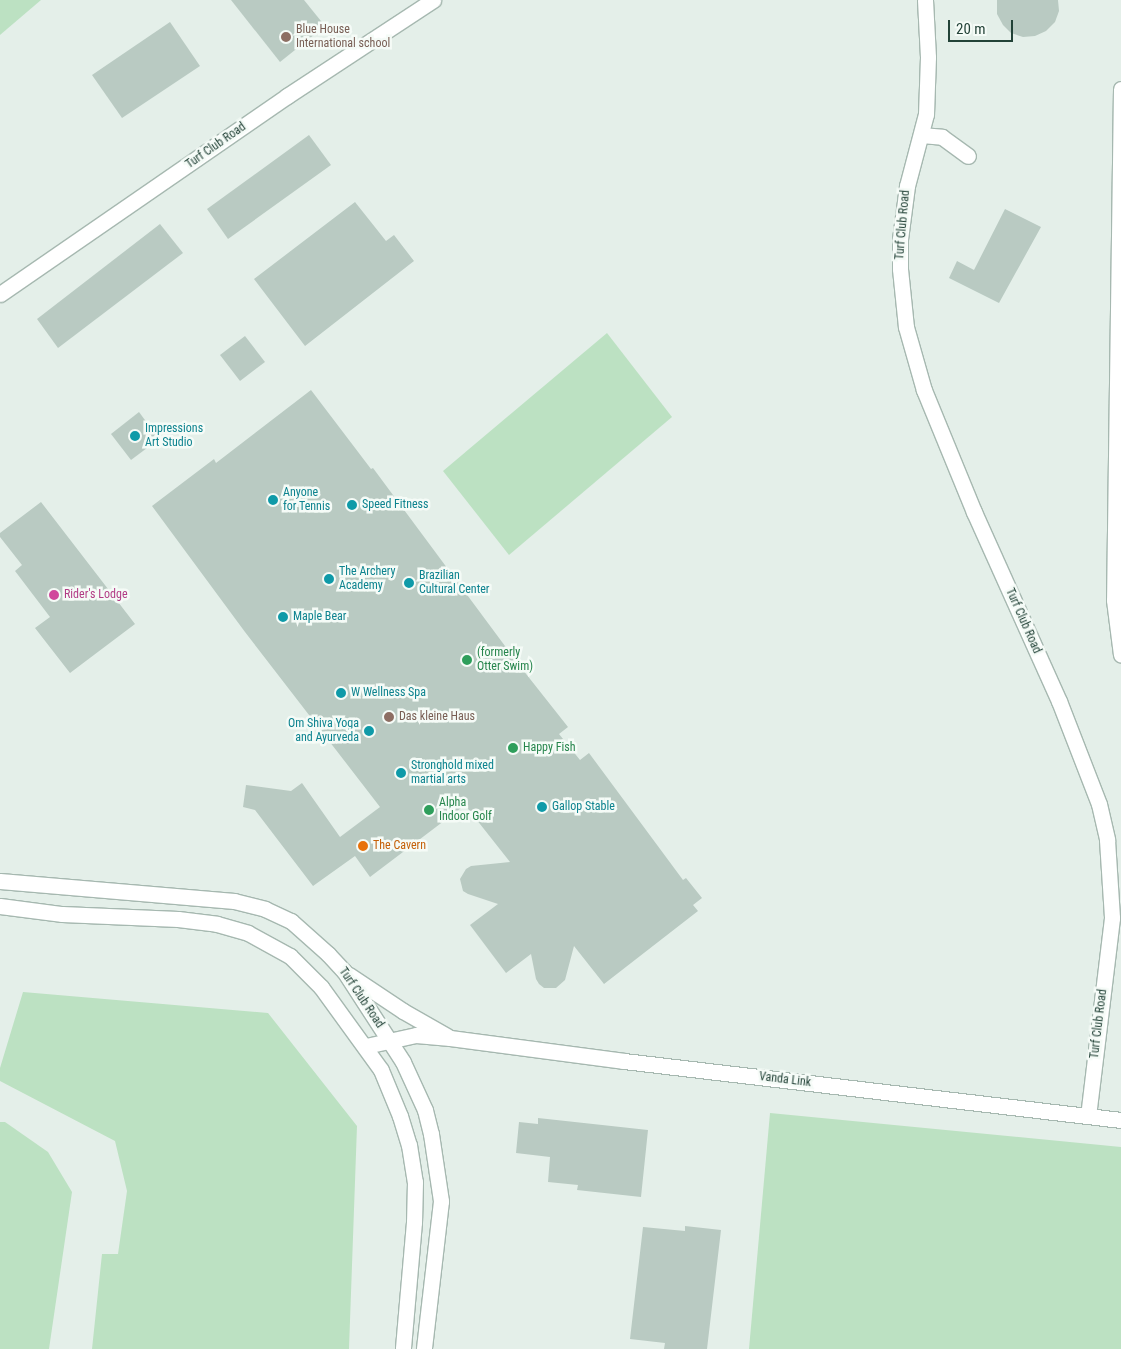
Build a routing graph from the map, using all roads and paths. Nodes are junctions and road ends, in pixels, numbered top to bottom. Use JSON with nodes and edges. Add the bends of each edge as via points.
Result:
{"nodes":[{"id":1,"x":433,"y":0,"type":"edge"},
{"id":2,"x":925,"y":0,"type":"edge"},
{"id":3,"x":1121,"y":89,"type":"edge"},
{"id":4,"x":921,"y":135,"type":"junction"},
{"id":5,"x":968,"y":156,"type":"dead end"},
{"id":6,"x":1120,"y":175,"type":"edge"},
{"id":7,"x":1120,"y":200,"type":"edge"},
{"id":8,"x":0,"y":294,"type":"edge"},
{"id":9,"x":1118,"y":486,"type":"edge"},
{"id":10,"x":1121,"y":656,"type":"edge"},
{"id":11,"x":0,"y":881,"type":"edge"},
{"id":12,"x":0,"y":906,"type":"edge"},
{"id":13,"x":344,"y":971,"type":"junction"},
{"id":14,"x":450,"y":1038,"type":"junction"},
{"id":15,"x":388,"y":1039,"type":"junction"},
{"id":16,"x":366,"y":1046,"type":"junction"},
{"id":17,"x":1088,"y":1116,"type":"junction"},
{"id":18,"x":1121,"y":1120,"type":"edge"},
{"id":19,"x":402,"y":1349,"type":"edge"},
{"id":20,"x":424,"y":1349,"type":"edge"}],
"edges":[{"from":1,"to":8,"type":"street","name":"Turf Club Road"},
{"from":2,"to":4,"type":"street","name":"Turf Club Road","via":[[928,57],[926,114]]},
{"from":3,"to":6,"type":"street"},
{"from":4,"to":5,"type":"street","via":[[942,137]]},
{"from":4,"to":17,"type":"street","name":"Turf Club Road","via":[[906,186],[900,239],[906,327],[924,390],[974,512],[1059,701],[1099,804],[1107,840],[1112,918]]},
{"from":6,"to":7,"type":"street"},
{"from":7,"to":9,"type":"street"},
{"from":9,"to":10,"type":"street","via":[[1114,600]]},
{"from":11,"to":13,"type":"street","name":"Turf Club Road","via":[[202,897],[265,909],[291,921]]},
{"from":12,"to":16,"type":"street","name":"Turf Club Road","via":[[62,914],[178,919],[218,924],[248,933],[298,962]]},
{"from":13,"to":14,"type":"street","name":"Vanda Link"},
{"from":13,"to":15,"type":"street","name":"Turf Club Road"},
{"from":14,"to":15,"type":"street","name":"Vanda Link","via":[[416,1036]]},
{"from":14,"to":17,"type":"street","name":"Vanda Link"},
{"from":15,"to":16,"type":"street","name":"Vanda Link"},
{"from":15,"to":20,"type":"street","name":"Turf Club Road","via":[[403,1062],[425,1110],[438,1169],[441,1201]]},
{"from":16,"to":19,"type":"street","name":"Turf Club Road","via":[[381,1070],[400,1116],[415,1182]]},
{"from":17,"to":18,"type":"street","name":"Vanda Link"}]}
